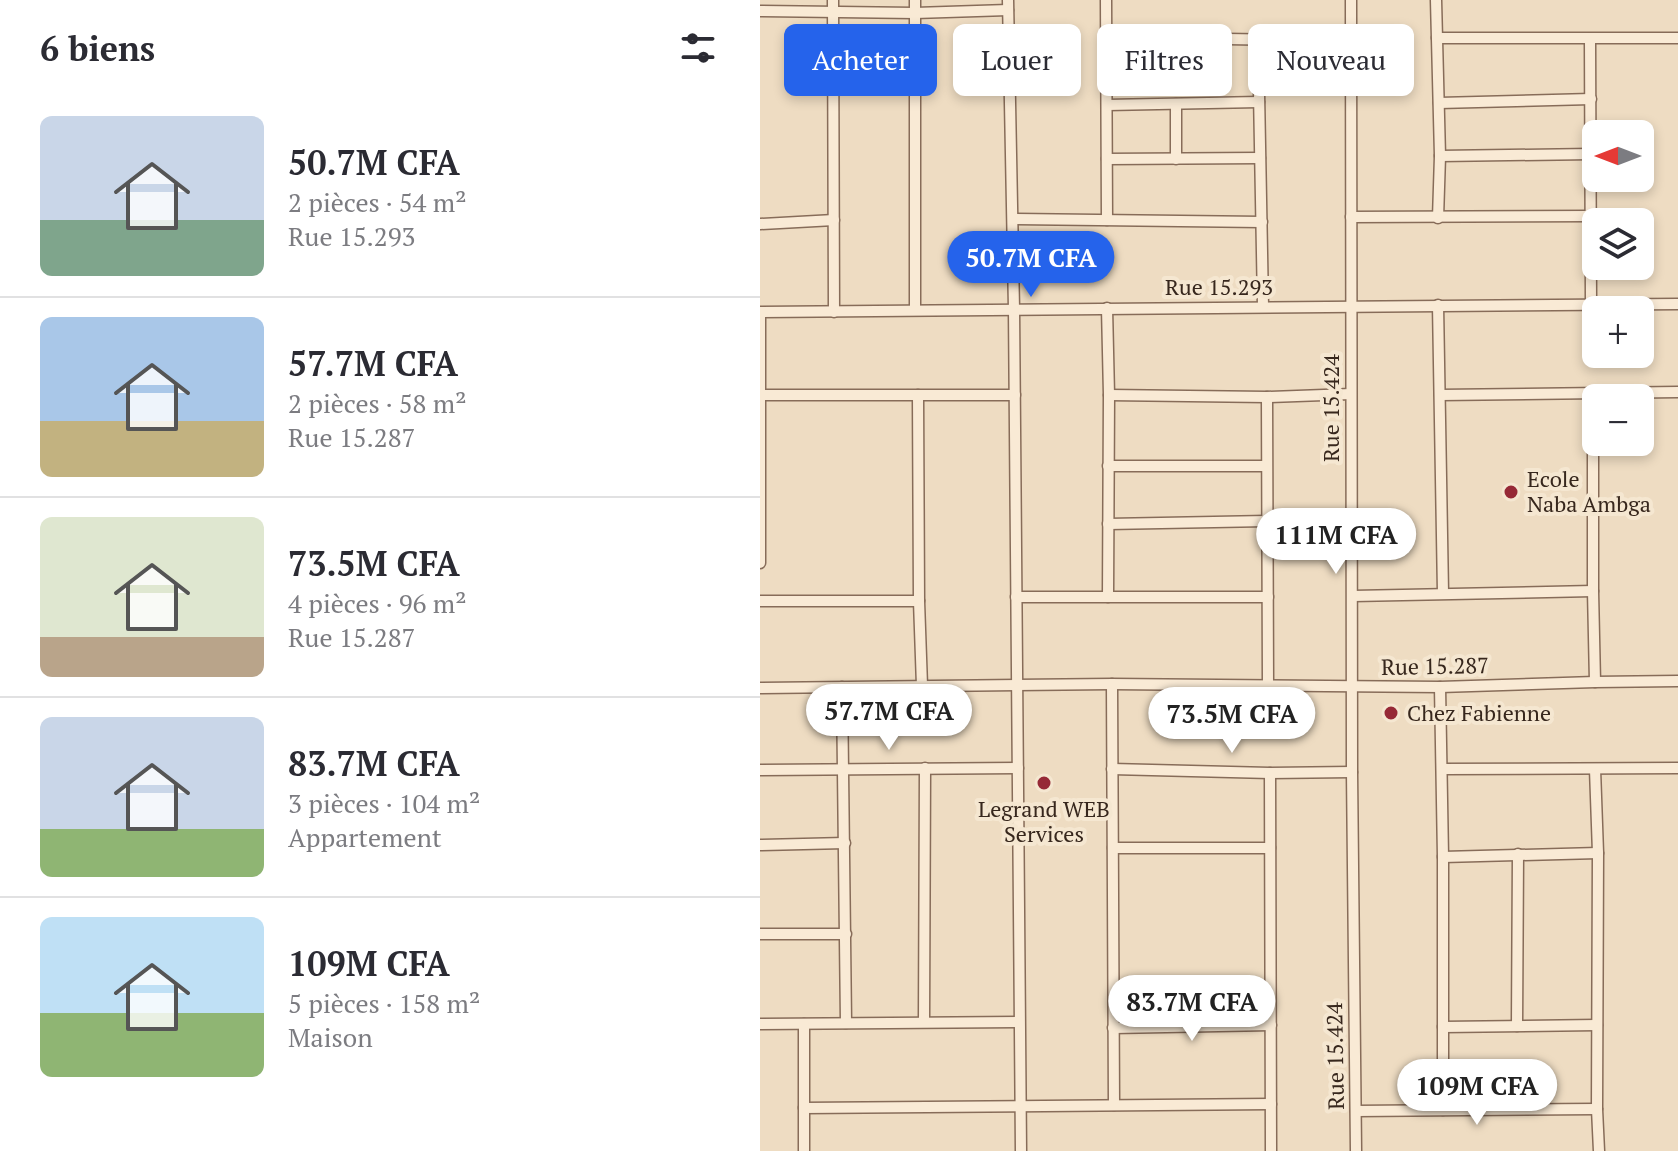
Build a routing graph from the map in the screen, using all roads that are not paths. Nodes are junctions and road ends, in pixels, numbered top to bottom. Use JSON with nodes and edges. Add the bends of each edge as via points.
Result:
{"nodes":[{"id":1,"x":833,"y":0,"type":"edge"},
{"id":2,"x":915,"y":0,"type":"edge"},
{"id":3,"x":1106,"y":0,"type":"edge"},
{"id":4,"x":1351,"y":0,"type":"edge"},
{"id":5,"x":1436,"y":0,"type":"edge"},
{"id":6,"x":1008,"y":5,"type":"edge"},
{"id":7,"x":760,"y":11,"type":"edge"},
{"id":8,"x":833,"y":12,"type":"junction"},
{"id":9,"x":915,"y":13,"type":"junction"},
{"id":10,"x":1106,"y":24,"type":"edge"},
{"id":11,"x":1352,"y":24,"type":"edge"},
{"id":12,"x":1437,"y":38,"type":"junction"},
{"id":13,"x":1678,"y":38,"type":"edge"},
{"id":14,"x":1590,"y":39,"type":"junction"},
{"id":15,"x":1107,"y":96,"type":"edge"},
{"id":16,"x":1259,"y":96,"type":"edge"},
{"id":17,"x":1352,"y":96,"type":"edge"},
{"id":18,"x":1591,"y":99,"type":"junction"},
{"id":19,"x":1259,"y":102,"type":"junction"},
{"id":20,"x":1439,"y":103,"type":"junction"},
{"id":21,"x":1176,"y":104,"type":"junction"},
{"id":22,"x":1107,"y":105,"type":"junction"},
{"id":23,"x":1591,"y":120,"type":"edge"},
{"id":24,"x":1582,"y":154,"type":"edge"},
{"id":25,"x":1440,"y":156,"type":"junction"},
{"id":26,"x":1260,"y":158,"type":"junction"},
{"id":27,"x":1107,"y":159,"type":"junction"},
{"id":28,"x":1176,"y":159,"type":"junction"},
{"id":29,"x":1582,"y":216,"type":"edge"},
{"id":30,"x":1351,"y":217,"type":"junction"},
{"id":31,"x":1438,"y":218,"type":"junction"},
{"id":32,"x":1013,"y":219,"type":"junction"},
{"id":33,"x":834,"y":220,"type":"junction"},
{"id":34,"x":1107,"y":220,"type":"junction"},
{"id":35,"x":1262,"y":222,"type":"junction"},
{"id":36,"x":760,"y":224,"type":"edge"},
{"id":37,"x":1582,"y":304,"type":"edge"},
{"id":38,"x":1654,"y":304,"type":"edge"},
{"id":39,"x":1678,"y":304,"type":"edge"},
{"id":40,"x":1438,"y":305,"type":"junction"},
{"id":41,"x":1263,"y":306,"type":"junction"},
{"id":42,"x":1351,"y":307,"type":"junction"},
{"id":43,"x":1107,"y":308,"type":"junction"},
{"id":44,"x":1014,"y":309,"type":"junction"},
{"id":45,"x":915,"y":310,"type":"junction"},
{"id":46,"x":760,"y":312,"type":"edge"},
{"id":47,"x":834,"y":312,"type":"junction"},
{"id":48,"x":1678,"y":392,"type":"edge"},
{"id":49,"x":1654,"y":393,"type":"edge"},
{"id":50,"x":1351,"y":394,"type":"junction"},
{"id":51,"x":1582,"y":394,"type":"edge"},
{"id":52,"x":760,"y":395,"type":"edge"},
{"id":53,"x":918,"y":395,"type":"junction"},
{"id":54,"x":1015,"y":395,"type":"junction"},
{"id":55,"x":1109,"y":395,"type":"junction"},
{"id":56,"x":1440,"y":395,"type":"junction"},
{"id":57,"x":1267,"y":397,"type":"junction"},
{"id":58,"x":1593,"y":456,"type":"edge"},
{"id":59,"x":1108,"y":466,"type":"junction"},
{"id":60,"x":1266,"y":466,"type":"junction"},
{"id":61,"x":1267,"y":521,"type":"junction"},
{"id":62,"x":1108,"y":524,"type":"junction"},
{"id":63,"x":760,"y":563,"type":"edge"},
{"id":64,"x":1593,"y":591,"type":"junction"},
{"id":65,"x":1443,"y":593,"type":"junction"},
{"id":66,"x":1353,"y":596,"type":"junction"},
{"id":67,"x":1016,"y":597,"type":"junction"},
{"id":68,"x":1108,"y":597,"type":"junction"},
{"id":69,"x":1268,"y":597,"type":"junction"},
{"id":70,"x":760,"y":601,"type":"edge"},
{"id":71,"x":919,"y":601,"type":"junction"},
{"id":72,"x":1678,"y":681,"type":"edge"},
{"id":73,"x":1595,"y":682,"type":"junction"},
{"id":74,"x":1112,"y":684,"type":"junction"},
{"id":75,"x":1017,"y":685,"type":"junction"},
{"id":76,"x":1268,"y":685,"type":"junction"},
{"id":77,"x":922,"y":686,"type":"junction"},
{"id":78,"x":1352,"y":686,"type":"junction"},
{"id":79,"x":842,"y":687,"type":"junction"},
{"id":80,"x":1440,"y":687,"type":"junction"},
{"id":81,"x":760,"y":688,"type":"edge"},
{"id":82,"x":925,"y":768,"type":"junction"},
{"id":83,"x":1018,"y":768,"type":"junction"},
{"id":84,"x":1678,"y":768,"type":"edge"},
{"id":85,"x":844,"y":769,"type":"junction"},
{"id":86,"x":1112,"y":769,"type":"junction"},
{"id":87,"x":1442,"y":769,"type":"junction"},
{"id":88,"x":1595,"y":769,"type":"junction"},
{"id":89,"x":760,"y":770,"type":"edge"},
{"id":90,"x":1352,"y":772,"type":"junction"},
{"id":91,"x":1270,"y":773,"type":"junction"},
{"id":92,"x":845,"y":843,"type":"junction"},
{"id":93,"x":760,"y":845,"type":"edge"},
{"id":94,"x":1113,"y":848,"type":"junction"},
{"id":95,"x":1270,"y":848,"type":"junction"},
{"id":96,"x":1598,"y":853,"type":"junction"},
{"id":97,"x":1518,"y":854,"type":"junction"},
{"id":98,"x":1443,"y":857,"type":"junction"},
{"id":99,"x":760,"y":934,"type":"edge"},
{"id":100,"x":846,"y":934,"type":"junction"},
{"id":101,"x":924,"y":1022,"type":"junction"},
{"id":102,"x":1019,"y":1022,"type":"junction"},
{"id":103,"x":846,"y":1023,"type":"junction"},
{"id":104,"x":760,"y":1024,"type":"edge"},
{"id":105,"x":804,"y":1024,"type":"junction"},
{"id":106,"x":1271,"y":1025,"type":"junction"},
{"id":107,"x":1597,"y":1025,"type":"junction"},
{"id":108,"x":1517,"y":1026,"type":"junction"},
{"id":109,"x":1443,"y":1027,"type":"junction"},
{"id":110,"x":1113,"y":1028,"type":"junction"},
{"id":111,"x":1271,"y":1104,"type":"junction"},
{"id":112,"x":1114,"y":1105,"type":"junction"},
{"id":113,"x":1020,"y":1106,"type":"junction"},
{"id":114,"x":804,"y":1108,"type":"junction"},
{"id":115,"x":1597,"y":1109,"type":"junction"},
{"id":116,"x":1443,"y":1110,"type":"junction"},
{"id":117,"x":1356,"y":1111,"type":"junction"},
{"id":118,"x":804,"y":1151,"type":"edge"},
{"id":119,"x":1021,"y":1151,"type":"edge"},
{"id":120,"x":1271,"y":1151,"type":"edge"},
{"id":121,"x":1356,"y":1151,"type":"edge"},
{"id":122,"x":1599,"y":1151,"type":"edge"}],
"edges":[{"from":1,"to":8,"type":"street"},
{"from":2,"to":9,"type":"street"},
{"from":3,"to":10,"type":"street"},
{"from":4,"to":11,"type":"street","name":"Rue 15.424"},
{"from":5,"to":12,"type":"street"},
{"from":6,"to":9,"type":"street"},
{"from":6,"to":32,"type":"street"},
{"from":7,"to":8,"type":"street"},
{"from":8,"to":9,"type":"street"},
{"from":8,"to":33,"type":"street"},
{"from":9,"to":45,"type":"street"},
{"from":12,"to":14,"type":"street"},
{"from":12,"to":20,"type":"street"},
{"from":13,"to":14,"type":"street"},
{"from":14,"to":18,"type":"street"},
{"from":15,"to":22,"type":"street"},
{"from":16,"to":19,"type":"street"},
{"from":17,"to":30,"type":"street","name":"Rue 15.424"},
{"from":18,"to":20,"type":"street"},
{"from":18,"to":23,"type":"street"},
{"from":19,"to":21,"type":"street"},
{"from":19,"to":26,"type":"street"},
{"from":20,"to":25,"type":"street"},
{"from":21,"to":22,"type":"street"},
{"from":21,"to":28,"type":"street"},
{"from":22,"to":27,"type":"street"},
{"from":24,"to":25,"type":"street"},
{"from":25,"to":31,"type":"street"},
{"from":26,"to":28,"type":"street"},
{"from":26,"to":35,"type":"street"},
{"from":27,"to":28,"type":"street"},
{"from":27,"to":34,"type":"street"},
{"from":29,"to":31,"type":"street"},
{"from":30,"to":31,"type":"street"},
{"from":30,"to":42,"type":"street","name":"Rue 15.424"},
{"from":32,"to":34,"type":"street"},
{"from":32,"to":44,"type":"street"},
{"from":33,"to":36,"type":"street"},
{"from":33,"to":47,"type":"street"},
{"from":34,"to":35,"type":"street"},
{"from":35,"to":41,"type":"street"},
{"from":37,"to":40,"type":"street","name":"Rue 15.293"},
{"from":38,"to":39,"type":"street","name":"Rue 15.293"},
{"from":40,"to":42,"type":"street","name":"Rue 15.293"},
{"from":40,"to":56,"type":"street"},
{"from":41,"to":42,"type":"street","name":"Rue 15.293"},
{"from":41,"to":43,"type":"street","name":"Rue 15.293"},
{"from":42,"to":50,"type":"street","name":"Rue 15.424"},
{"from":43,"to":44,"type":"street","name":"Rue 15.293"},
{"from":43,"to":55,"type":"street"},
{"from":44,"to":45,"type":"street","name":"Rue 15.293"},
{"from":44,"to":54,"type":"street"},
{"from":45,"to":47,"type":"street","name":"Rue 15.293"},
{"from":46,"to":47,"type":"street","name":"Rue 15.293"},
{"from":46,"to":52,"type":"street"},
{"from":48,"to":49,"type":"street"},
{"from":50,"to":57,"type":"street"},
{"from":50,"to":66,"type":"street","name":"Rue 15.424"},
{"from":51,"to":56,"type":"street"},
{"from":52,"to":53,"type":"street"},
{"from":52,"to":63,"type":"street"},
{"from":53,"to":54,"type":"street"},
{"from":53,"to":71,"type":"street"},
{"from":54,"to":67,"type":"street"},
{"from":55,"to":57,"type":"street"},
{"from":55,"to":59,"type":"street"},
{"from":56,"to":65,"type":"street"},
{"from":57,"to":60,"type":"street"},
{"from":58,"to":64,"type":"street"},
{"from":59,"to":60,"type":"street"},
{"from":59,"to":62,"type":"street"},
{"from":60,"to":61,"type":"street"},
{"from":61,"to":62,"type":"street"},
{"from":61,"to":69,"type":"street"},
{"from":62,"to":68,"type":"street"},
{"from":64,"to":65,"type":"street"},
{"from":64,"to":73,"type":"street"},
{"from":65,"to":66,"type":"street"},
{"from":66,"to":78,"type":"street","name":"Rue 15.424"},
{"from":67,"to":68,"type":"street"},
{"from":67,"to":75,"type":"street"},
{"from":68,"to":69,"type":"street"},
{"from":69,"to":76,"type":"street"},
{"from":70,"to":71,"type":"street"},
{"from":71,"to":77,"type":"street"},
{"from":72,"to":73,"type":"street","name":"Rue 15.287"},
{"from":73,"to":80,"type":"street","name":"Rue 15.287"},
{"from":74,"to":75,"type":"street","name":"Rue 15.287"},
{"from":74,"to":76,"type":"street","name":"Rue 15.287"},
{"from":74,"to":86,"type":"street"},
{"from":75,"to":77,"type":"street","name":"Rue 15.287"},
{"from":75,"to":83,"type":"street"},
{"from":76,"to":78,"type":"street","name":"Rue 15.287"},
{"from":77,"to":79,"type":"street","name":"Rue 15.287"},
{"from":78,"to":80,"type":"street","name":"Rue 15.287"},
{"from":78,"to":90,"type":"street","name":"Rue 15.424"},
{"from":79,"to":81,"type":"street","name":"Rue 15.287"},
{"from":79,"to":85,"type":"street"},
{"from":80,"to":87,"type":"street"},
{"from":82,"to":83,"type":"street"},
{"from":82,"to":85,"type":"street"},
{"from":82,"to":101,"type":"street"},
{"from":83,"to":102,"type":"street"},
{"from":84,"to":88,"type":"street"},
{"from":85,"to":89,"type":"street"},
{"from":85,"to":92,"type":"street"},
{"from":86,"to":91,"type":"street"},
{"from":86,"to":94,"type":"street"},
{"from":87,"to":88,"type":"street"},
{"from":87,"to":98,"type":"street"},
{"from":88,"to":96,"type":"street"},
{"from":90,"to":91,"type":"street"},
{"from":90,"to":117,"type":"street","name":"Rue 15.424"},
{"from":91,"to":95,"type":"street"},
{"from":92,"to":93,"type":"street"},
{"from":92,"to":100,"type":"street"},
{"from":94,"to":95,"type":"street"},
{"from":94,"to":110,"type":"street"},
{"from":95,"to":106,"type":"street"},
{"from":96,"to":97,"type":"street"},
{"from":96,"to":107,"type":"street"},
{"from":97,"to":98,"type":"street"},
{"from":97,"to":108,"type":"street"},
{"from":98,"to":109,"type":"street"},
{"from":99,"to":100,"type":"street"},
{"from":100,"to":103,"type":"street"},
{"from":101,"to":102,"type":"street"},
{"from":101,"to":103,"type":"street"},
{"from":102,"to":113,"type":"street"},
{"from":103,"to":105,"type":"street"},
{"from":104,"to":105,"type":"street"},
{"from":105,"to":114,"type":"street"},
{"from":106,"to":110,"type":"street"},
{"from":106,"to":111,"type":"street"},
{"from":107,"to":108,"type":"street"},
{"from":107,"to":115,"type":"street"},
{"from":108,"to":109,"type":"street"},
{"from":109,"to":116,"type":"street"},
{"from":110,"to":112,"type":"street"},
{"from":111,"to":112,"type":"street"},
{"from":111,"to":120,"type":"street"},
{"from":112,"to":113,"type":"street"},
{"from":113,"to":114,"type":"street"},
{"from":113,"to":119,"type":"street"},
{"from":114,"to":118,"type":"street"},
{"from":115,"to":116,"type":"street"},
{"from":115,"to":122,"type":"street"},
{"from":116,"to":117,"type":"street"},
{"from":117,"to":121,"type":"street","name":"Rue 15.424"}]}
